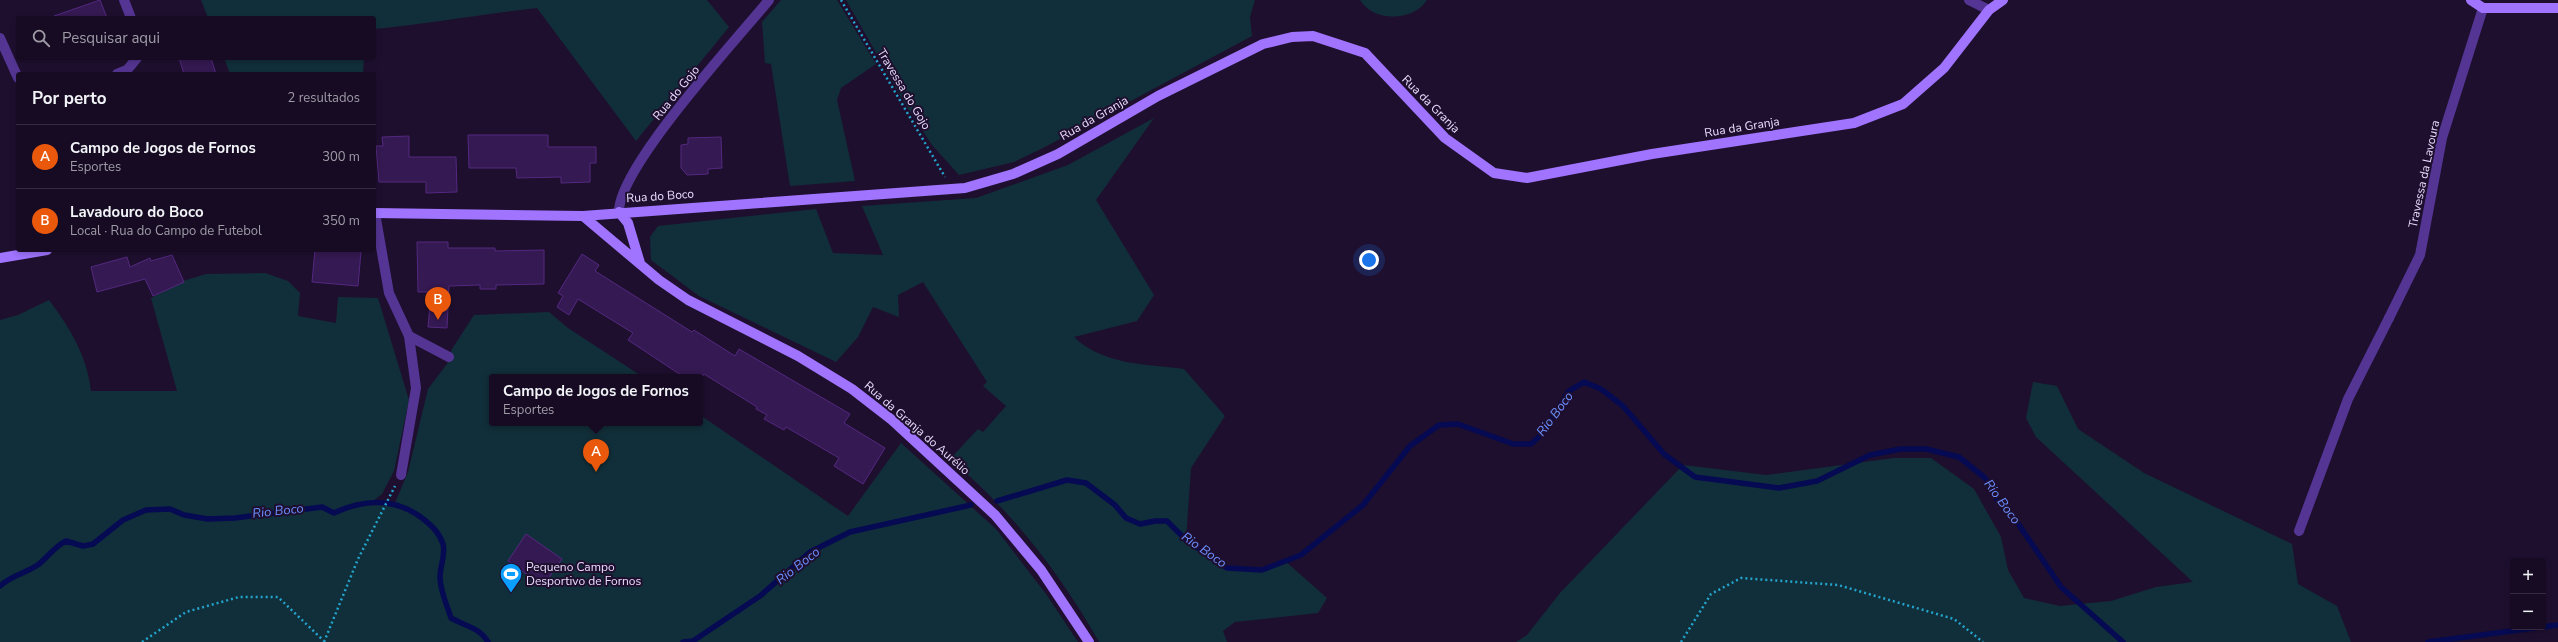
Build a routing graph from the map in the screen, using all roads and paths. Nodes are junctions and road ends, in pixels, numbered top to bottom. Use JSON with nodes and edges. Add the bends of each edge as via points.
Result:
{"nodes":[{"id":1,"x":124,"y":0,"type":"edge"},
{"id":2,"x":769,"y":0,"type":"edge"},
{"id":3,"x":840,"y":0,"type":"edge"},
{"id":4,"x":1969,"y":0,"type":"edge"},
{"id":5,"x":2003,"y":0,"type":"edge"},
{"id":6,"x":2471,"y":0,"type":"edge"},
{"id":7,"x":2483,"y":8,"type":"junction"},
{"id":8,"x":2558,"y":8,"type":"edge"},
{"id":9,"x":1990,"y":10,"type":"junction"},
{"id":10,"x":129,"y":16,"type":"edge"},
{"id":11,"x":0,"y":38,"type":"edge"},
{"id":12,"x":135,"y":60,"type":"edge"},
{"id":13,"x":122,"y":72,"type":"edge"},
{"id":14,"x":16,"y":74,"type":"edge"},
{"id":15,"x":948,"y":189,"type":"junction"},
{"id":16,"x":619,"y":212,"type":"junction"},
{"id":17,"x":376,"y":213,"type":"edge"},
{"id":18,"x":583,"y":216,"type":"junction"},
{"id":19,"x":376,"y":218,"type":"edge"},
{"id":20,"x":36,"y":252,"type":"edge"},
{"id":21,"x":0,"y":258,"type":"edge"},
{"id":22,"x":640,"y":263,"type":"junction"},
{"id":23,"x":409,"y":336,"type":"junction"},
{"id":24,"x":449,"y":357,"type":"dead end"},
{"id":25,"x":401,"y":475,"type":"dead end"},
{"id":26,"x":392,"y":492,"type":"dead end"},
{"id":27,"x":2299,"y":531,"type":"dead end"},
{"id":28,"x":142,"y":642,"type":"edge"},
{"id":29,"x":324,"y":642,"type":"edge"},
{"id":30,"x":1089,"y":642,"type":"edge"},
{"id":31,"x":1681,"y":642,"type":"edge"},
{"id":32,"x":1983,"y":642,"type":"edge"}],
"edges":[{"from":1,"to":10,"type":"street"},
{"from":2,"to":16,"type":"street","name":"Rua do Gojo","via":[[666,124],[626,184],[619,202]]},
{"from":3,"to":15,"type":"path","name":"Travessa do Gojo","via":[[944,173]]},
{"from":4,"to":9,"type":"street"},
{"from":5,"to":9,"type":"street","name":"Rua da Granja"},
{"from":6,"to":7,"type":"street"},
{"from":7,"to":8,"type":"street"},
{"from":7,"to":27,"type":"street","name":"Travessa da Lavoura","via":[[2442,138],[2420,255],[2348,399]]},
{"from":9,"to":15,"type":"street","name":"Rua da Granja","via":[[1944,68],[1903,104],[1854,123],[1652,154],[1527,178],[1494,173],[1445,138],[1365,54],[1314,36],[1292,37],[1263,44],[1158,96],[1058,154],[1013,174],[965,188]]},
{"from":11,"to":14,"type":"street"},
{"from":12,"to":13,"type":"street"},
{"from":15,"to":16,"type":"street","name":"Rua do Boco"},
{"from":16,"to":18,"type":"street","name":"Rua do Boco"},
{"from":16,"to":22,"type":"street","via":[[628,223]]},
{"from":17,"to":18,"type":"street","name":"Rua do Boco"},
{"from":18,"to":22,"type":"street","name":"Rua da Granja do Aurélio"},
{"from":19,"to":23,"type":"street","via":[[390,293]]},
{"from":20,"to":21,"type":"street"},
{"from":22,"to":30,"type":"street","name":"Rua da Granja do Aurélio","via":[[688,300],[798,356],[852,389],[892,420],[995,514],[1041,570]]},
{"from":23,"to":24,"type":"street"},
{"from":23,"to":25,"type":"street","via":[[416,388]]},
{"from":26,"to":29,"type":"path","via":[[358,559]]},
{"from":28,"to":29,"type":"path","via":[[186,612],[239,597],[278,597]]},
{"from":31,"to":32,"type":"path","via":[[1711,594],[1741,578],[1838,585],[1954,619]]}]}
